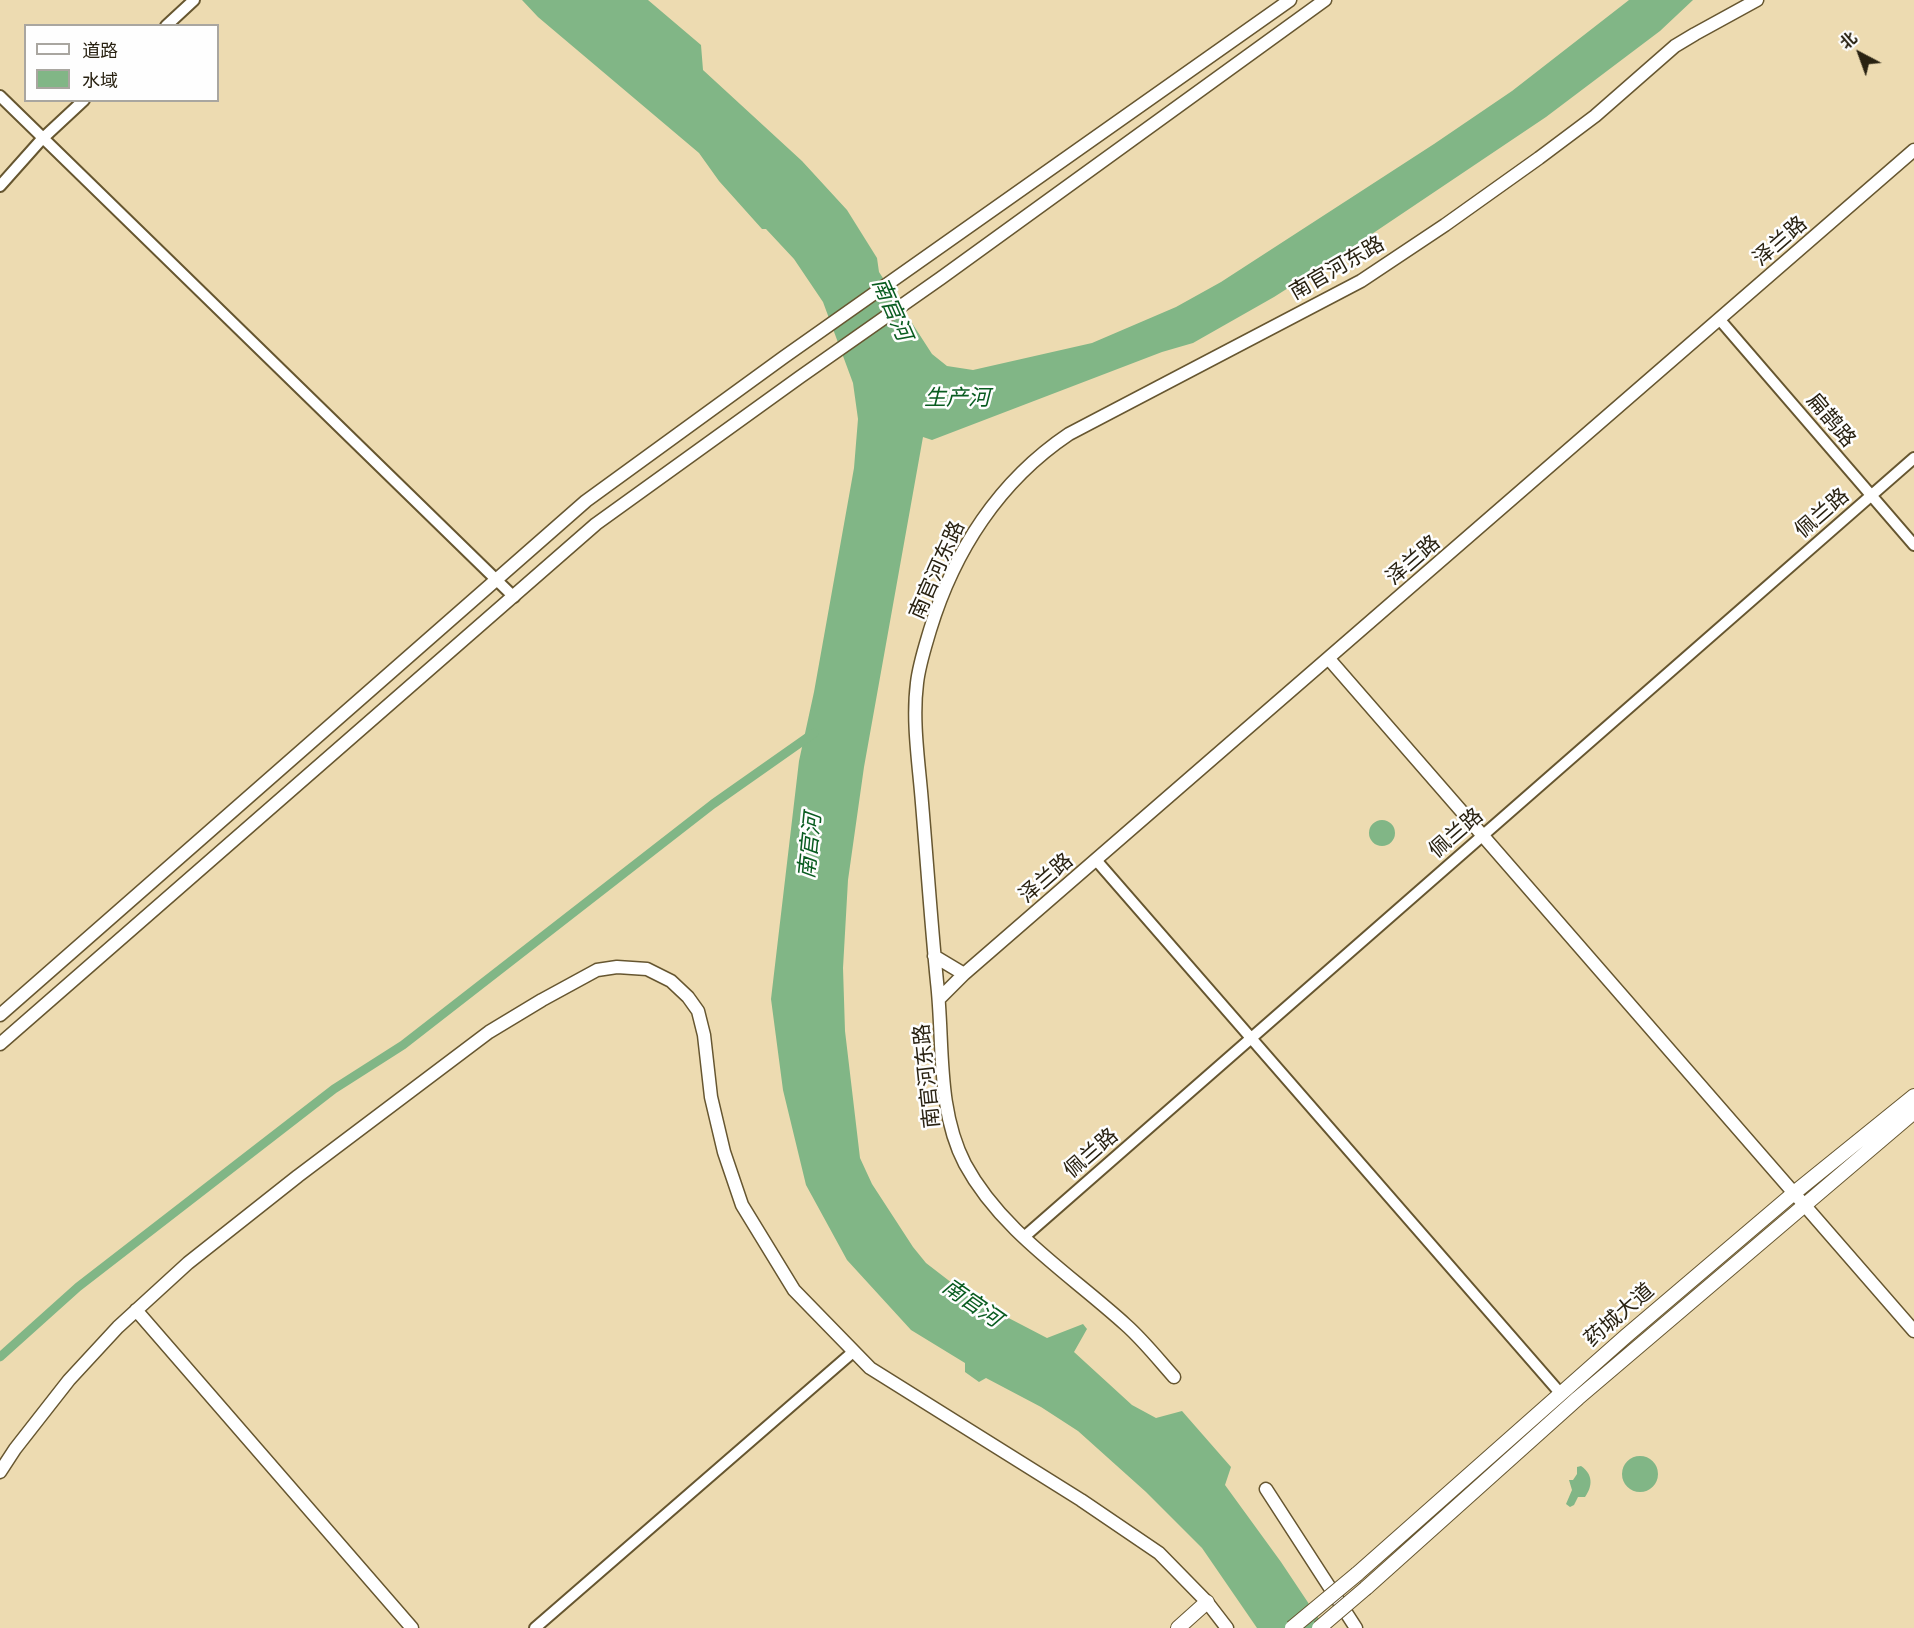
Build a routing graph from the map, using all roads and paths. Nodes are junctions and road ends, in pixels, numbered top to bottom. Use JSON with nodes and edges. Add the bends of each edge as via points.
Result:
{"nodes":[{"id":1,"x":194,"y":0,"type":"edge"},
{"id":2,"x":1290,"y":0,"type":"edge"},
{"id":3,"x":1325,"y":0,"type":"edge"},
{"id":4,"x":1757,"y":0,"type":"edge"},
{"id":5,"x":168,"y":24,"type":"edge"},
{"id":6,"x":0,"y":96,"type":"edge"},
{"id":7,"x":82,"y":102,"type":"edge"},
{"id":8,"x":43,"y":138,"type":"junction"},
{"id":9,"x":1914,"y":150,"type":"edge"},
{"id":10,"x":0,"y":186,"type":"edge"},
{"id":11,"x":1720,"y":320,"type":"junction"},
{"id":12,"x":1914,"y":458,"type":"edge"},
{"id":13,"x":1870,"y":496,"type":"junction"},
{"id":14,"x":1914,"y":546,"type":"edge"},
{"id":15,"x":496,"y":579,"type":"junction"},
{"id":16,"x":514,"y":597,"type":"junction"},
{"id":17,"x":1329,"y":659,"type":"junction"},
{"id":18,"x":1483,"y":836,"type":"junction"},
{"id":19,"x":1096,"y":860,"type":"junction"},
{"id":20,"x":934,"y":956,"type":"junction"},
{"id":21,"x":964,"y":974,"type":"junction"},
{"id":22,"x":939,"y":999,"type":"junction"},
{"id":23,"x":0,"y":1015,"type":"edge"},
{"id":24,"x":1251,"y":1039,"type":"junction"},
{"id":25,"x":0,"y":1044,"type":"edge"},
{"id":26,"x":1914,"y":1096,"type":"edge"},
{"id":27,"x":1914,"y":1112,"type":"edge"},
{"id":28,"x":1794,"y":1193,"type":"junction"},
{"id":29,"x":1804,"y":1205,"type":"junction"},
{"id":30,"x":1024,"y":1237,"type":"junction"},
{"id":31,"x":136,"y":1310,"type":"junction"},
{"id":32,"x":1914,"y":1330,"type":"edge"},
{"id":33,"x":853,"y":1352,"type":"junction"},
{"id":34,"x":1174,"y":1377,"type":"dead end"},
{"id":35,"x":1561,"y":1394,"type":"junction"},
{"id":36,"x":0,"y":1472,"type":"edge"},
{"id":37,"x":1266,"y":1489,"type":"dead end"},
{"id":38,"x":1207,"y":1602,"type":"junction"},
{"id":39,"x":412,"y":1628,"type":"edge"},
{"id":40,"x":535,"y":1628,"type":"edge"},
{"id":41,"x":1178,"y":1628,"type":"edge"},
{"id":42,"x":1227,"y":1628,"type":"edge"},
{"id":43,"x":1292,"y":1628,"type":"edge"},
{"id":44,"x":1319,"y":1628,"type":"edge"},
{"id":45,"x":1356,"y":1628,"type":"edge"}],
"edges":[{"from":1,"to":5,"type":"street"},
{"from":2,"to":15,"type":"street","via":[[586,501]]},
{"from":3,"to":16,"type":"street","via":[[596,524]]},
{"from":4,"to":20,"type":"street","name":"南官河东路","via":[[1675,46],[1549,151],[1361,281],[1068,434],[1024,469],[1000,495],[963,549],[947,583],[917,683],[916,735]]},
{"from":6,"to":8,"type":"street"},
{"from":7,"to":8,"type":"street"},
{"from":8,"to":10,"type":"street"},
{"from":8,"to":15,"type":"street"},
{"from":9,"to":11,"type":"street","name":"泽兰路"},
{"from":11,"to":13,"type":"street","name":"扁鹊路"},
{"from":11,"to":17,"type":"street","name":"泽兰路"},
{"from":12,"to":13,"type":"street","name":"佩兰路"},
{"from":13,"to":14,"type":"street","name":"扁鹊路"},
{"from":13,"to":18,"type":"street","name":"佩兰路"},
{"from":15,"to":16,"type":"street"},
{"from":15,"to":23,"type":"street"},
{"from":16,"to":25,"type":"street"},
{"from":17,"to":18,"type":"street"},
{"from":17,"to":19,"type":"street","name":"泽兰路"},
{"from":18,"to":24,"type":"street","name":"佩兰路"},
{"from":18,"to":28,"type":"street"},
{"from":19,"to":21,"type":"street","name":"泽兰路"},
{"from":19,"to":24,"type":"street"},
{"from":20,"to":21,"type":"street"},
{"from":20,"to":22,"type":"street","name":"南官河东路"},
{"from":21,"to":22,"type":"street","name":"泽兰路"},
{"from":22,"to":30,"type":"street","name":"南官河东路","via":[[945,1101],[952,1134],[965,1164],[985,1193]]},
{"from":24,"to":30,"type":"street","name":"佩兰路"},
{"from":24,"to":35,"type":"street"},
{"from":26,"to":28,"type":"main road","name":"药城大道"},
{"from":27,"to":29,"type":"main road","name":"药城大道"},
{"from":28,"to":29,"type":"street"},
{"from":28,"to":35,"type":"main road","name":"药城大道"},
{"from":29,"to":32,"type":"street"},
{"from":29,"to":44,"type":"main road","name":"药城大道","bridge":true},
{"from":30,"to":34,"type":"street","name":"南官河东路","via":[[1128,1327]]},
{"from":31,"to":33,"type":"street","via":[[188,1263],[298,1176],[489,1032],[597,970],[617,967],[647,969],[671,981],[698,1011],[711,1097],[742,1205],[794,1290]]},
{"from":31,"to":36,"type":"street","via":[[69,1380]]},
{"from":31,"to":39,"type":"street"},
{"from":33,"to":38,"type":"street","via":[[870,1368],[1159,1553]]},
{"from":33,"to":40,"type":"street"},
{"from":35,"to":43,"type":"main road","name":"药城大道","bridge":true},
{"from":37,"to":45,"type":"street"},
{"from":38,"to":41,"type":"main road"},
{"from":38,"to":42,"type":"street"}]}
